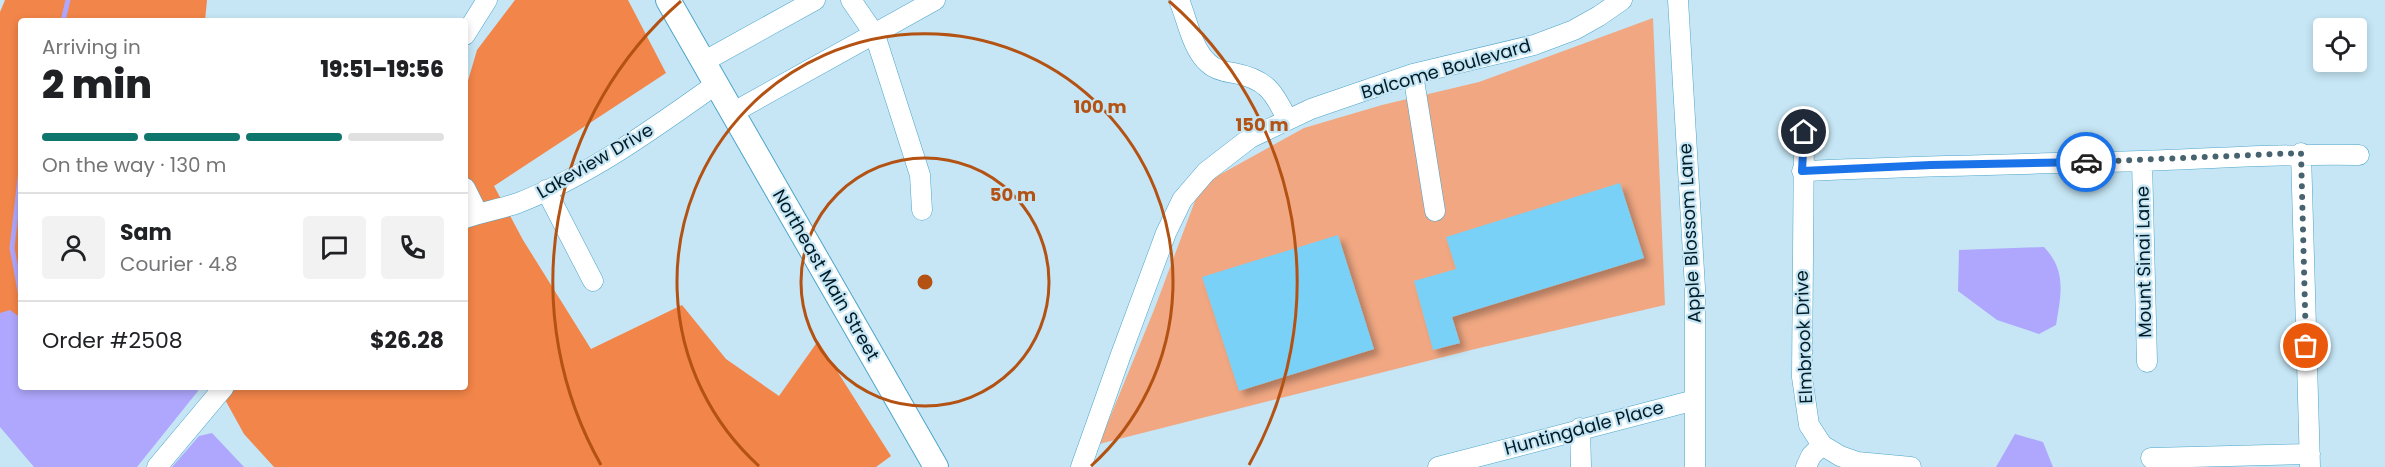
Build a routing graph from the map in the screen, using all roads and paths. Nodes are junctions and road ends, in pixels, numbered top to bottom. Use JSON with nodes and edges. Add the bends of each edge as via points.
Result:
{"nodes":[{"id":1,"x":487,"y":0,"type":"edge"},
{"id":2,"x":668,"y":0,"type":"edge"},
{"id":3,"x":815,"y":0,"type":"edge"},
{"id":4,"x":851,"y":0,"type":"edge"},
{"id":5,"x":935,"y":0,"type":"edge"},
{"id":6,"x":1179,"y":0,"type":"edge"},
{"id":7,"x":1622,"y":0,"type":"edge"},
{"id":8,"x":1678,"y":0,"type":"edge"},
{"id":9,"x":468,"y":30,"type":"edge"},
{"id":10,"x":875,"y":35,"type":"junction"},
{"id":11,"x":704,"y":62,"type":"junction"},
{"id":12,"x":1413,"y":74,"type":"junction"},
{"id":13,"x":715,"y":85,"type":"junction"},
{"id":14,"x":732,"y":113,"type":"junction"},
{"id":15,"x":1287,"y":119,"type":"junction"},
{"id":16,"x":1804,"y":132,"type":"dead end"},
{"id":17,"x":2301,"y":153,"type":"junction"},
{"id":18,"x":2359,"y":155,"type":"dead end"},
{"id":19,"x":2142,"y":161,"type":"junction"},
{"id":20,"x":1802,"y":171,"type":"junction"},
{"id":21,"x":546,"y":190,"type":"junction"},
{"id":22,"x":468,"y":200,"type":"edge"},
{"id":23,"x":922,"y":210,"type":"dead end"},
{"id":24,"x":1435,"y":212,"type":"dead end"},
{"id":25,"x":472,"y":216,"type":"edge"},
{"id":26,"x":592,"y":281,"type":"dead end"},
{"id":27,"x":2147,"y":362,"type":"dead end"},
{"id":28,"x":221,"y":390,"type":"edge"},
{"id":29,"x":1695,"y":400,"type":"junction"},
{"id":30,"x":1580,"y":428,"type":"junction"},
{"id":31,"x":1822,"y":445,"type":"junction"},
{"id":32,"x":2151,"y":458,"type":"dead end"},
{"id":33,"x":2310,"y":460,"type":"edge"},
{"id":34,"x":157,"y":467,"type":"edge"},
{"id":35,"x":936,"y":467,"type":"edge"},
{"id":36,"x":1081,"y":467,"type":"edge"},
{"id":37,"x":1438,"y":467,"type":"edge"},
{"id":38,"x":1581,"y":467,"type":"edge"},
{"id":39,"x":1695,"y":467,"type":"edge"},
{"id":40,"x":1806,"y":467,"type":"edge"},
{"id":41,"x":1911,"y":467,"type":"edge"}],
"edges":[{"from":1,"to":9,"type":"street"},
{"from":2,"to":11,"type":"main road","name":"Northeast Main Street"},
{"from":3,"to":11,"type":"street"},
{"from":4,"to":10,"type":"street"},
{"from":5,"to":10,"type":"street"},
{"from":6,"to":15,"type":"street","via":[[1190,34],[1208,63],[1267,84]]},
{"from":7,"to":12,"type":"street","name":"Balcome Boulevard","via":[[1574,30],[1534,45]]},
{"from":8,"to":29,"type":"street","name":"Apple Blossom Lane","via":[[1695,288]]},
{"from":10,"to":14,"type":"street"},
{"from":10,"to":23,"type":"street","via":[[920,175]]},
{"from":11,"to":13,"type":"main road","name":"Northeast Main Street"},
{"from":12,"to":15,"type":"street","name":"Balcome Boulevard"},
{"from":12,"to":24,"type":"street"},
{"from":13,"to":14,"type":"main road","name":"Northeast Main Street"},
{"from":13,"to":21,"type":"street","name":"Lakeview Drive","via":[[633,143]]},
{"from":14,"to":35,"type":"main road","name":"Northeast Main Street"},
{"from":15,"to":36,"type":"street","name":"Balcome Boulevard","via":[[1227,154],[1182,200]]},
{"from":16,"to":20,"type":"street","name":"Elmbrook Drive"},
{"from":17,"to":18,"type":"street"},
{"from":17,"to":19,"type":"street"},
{"from":17,"to":33,"type":"street"},
{"from":19,"to":20,"type":"street"},
{"from":19,"to":27,"type":"street","name":"Mount Sinai Lane"},
{"from":20,"to":31,"type":"street","name":"Elmbrook Drive","via":[[1802,377],[1809,425]]},
{"from":21,"to":25,"type":"street","name":"Lakeview Drive"},
{"from":21,"to":26,"type":"street"},
{"from":22,"to":25,"type":"street"},
{"from":28,"to":34,"type":"street"},
{"from":29,"to":30,"type":"street","name":"Huntingdale Place"},
{"from":29,"to":39,"type":"street","name":"Apple Blossom Lane"},
{"from":30,"to":37,"type":"street","name":"Huntingdale Place"},
{"from":30,"to":38,"type":"street"},
{"from":31,"to":40,"type":"street"},
{"from":31,"to":41,"type":"street","via":[[1857,462]]},
{"from":32,"to":33,"type":"street"}]}
